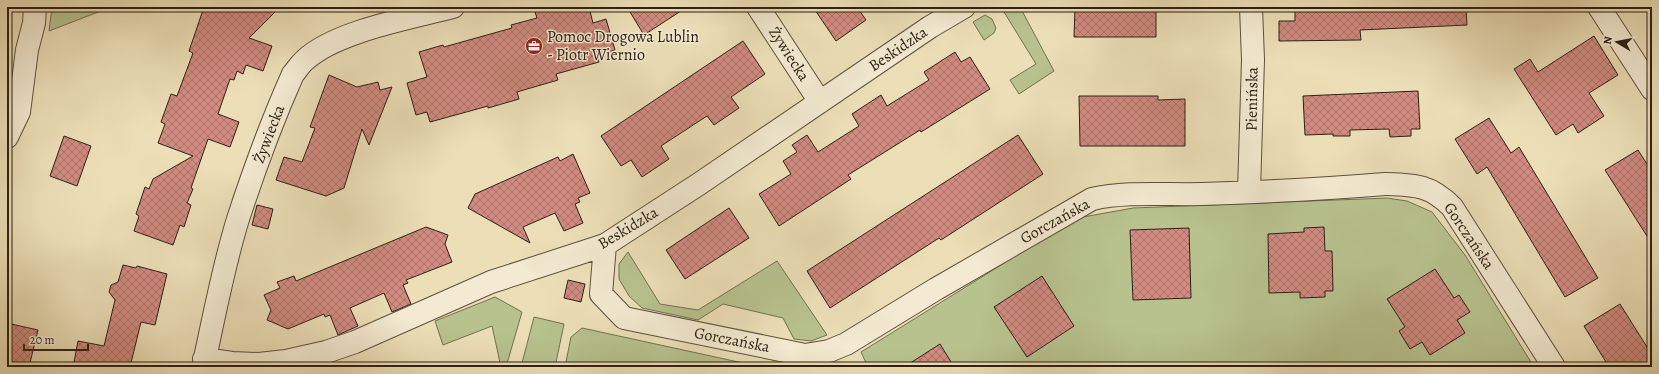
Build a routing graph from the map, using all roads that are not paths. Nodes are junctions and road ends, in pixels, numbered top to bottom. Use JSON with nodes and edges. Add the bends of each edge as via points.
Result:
{"nodes":[{"id":1,"x":35,"y":7,"type":"edge"},
{"id":2,"x":453,"y":7,"type":"edge"},
{"id":3,"x":758,"y":7,"type":"edge"},
{"id":4,"x":964,"y":7,"type":"edge"},
{"id":5,"x":1251,"y":7,"type":"edge"},
{"id":6,"x":1601,"y":8,"type":"edge"},
{"id":7,"x":1652,"y":89,"type":"edge"},
{"id":8,"x":820,"y":102,"type":"junction"},
{"id":9,"x":7,"y":137,"type":"edge"},
{"id":10,"x":1249,"y":191,"type":"junction"},
{"id":11,"x":605,"y":245,"type":"junction"},
{"id":12,"x":204,"y":363,"type":"edge"},
{"id":13,"x":1554,"y":367,"type":"edge"}],
"edges":[{"from":1,"to":9,"type":"street","via":[[19,112]]},
{"from":2,"to":12,"type":"street","name":"Żywiecka","via":[[361,31],[332,42],[304,60],[293,74],[238,220]]},
{"from":3,"to":8,"type":"street","name":"Żywiecka"},
{"from":4,"to":8,"type":"street","name":"Beskidzka","via":[[930,27]]},
{"from":5,"to":10,"type":"street","name":"Pienińska","via":[[1253,60]]},
{"from":6,"to":7,"type":"street"},
{"from":8,"to":11,"type":"street","name":"Beskidzka"},
{"from":10,"to":11,"type":"street","name":"Gorczańska","via":[[1106,196],[1092,199],[846,344],[829,351],[805,355],[624,318],[601,294]]},
{"from":10,"to":13,"type":"street","name":"Gorczańska","via":[[1385,184],[1424,188],[1440,195],[1452,208]]},
{"from":11,"to":12,"type":"street","name":"Beskidzka","via":[[491,282],[355,342],[326,352],[259,364]]}]}
